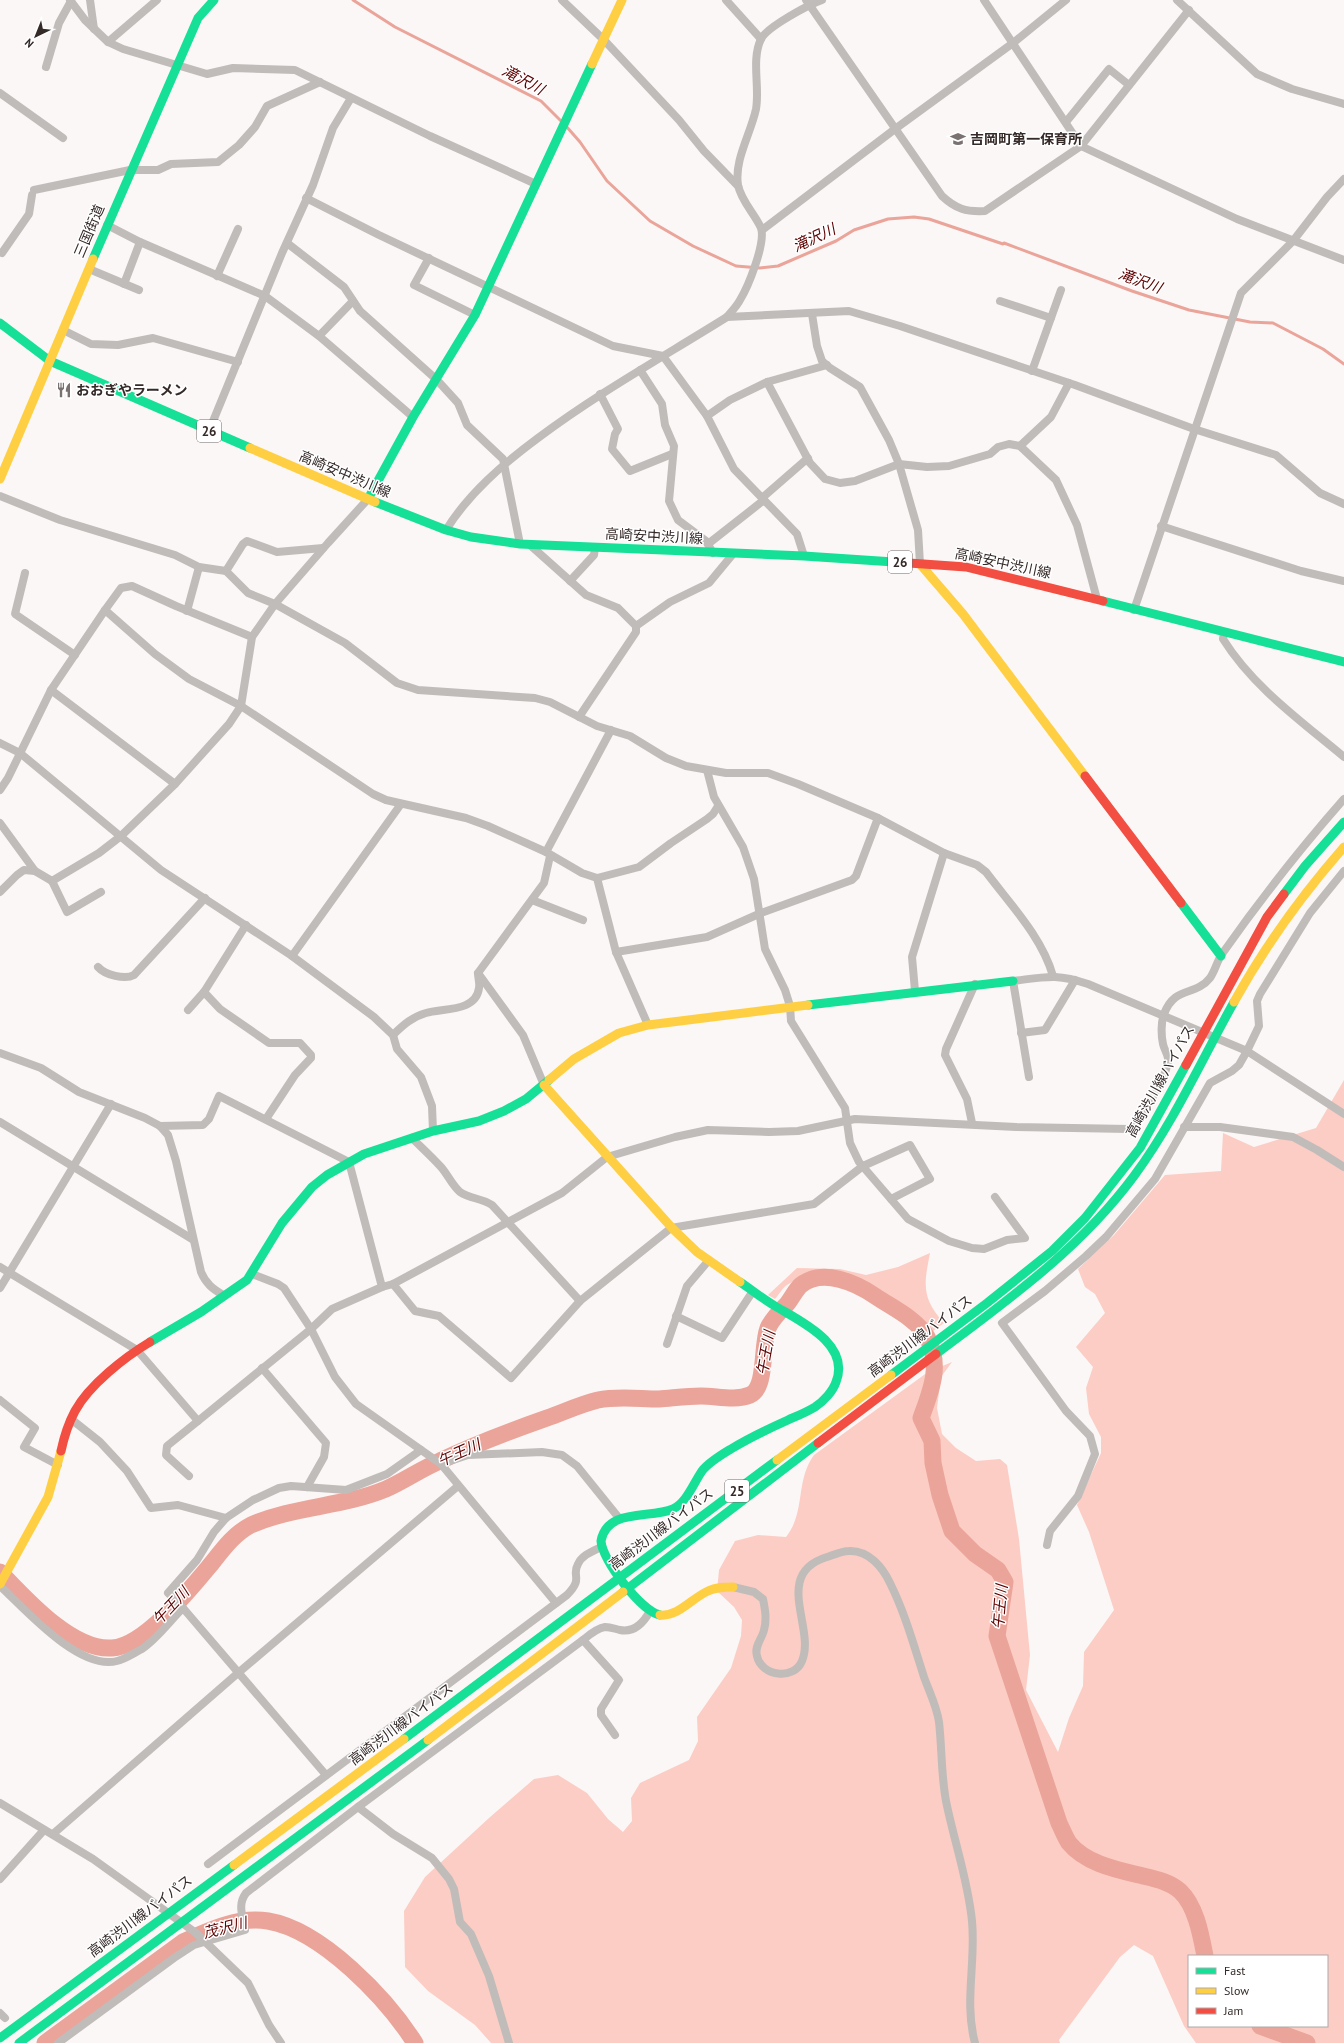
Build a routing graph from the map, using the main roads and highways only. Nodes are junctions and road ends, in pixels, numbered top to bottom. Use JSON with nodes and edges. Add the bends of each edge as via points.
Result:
{"nodes":[{"id":1,"x":214,"y":0,"type":"edge"},
{"id":2,"x":622,"y":0,"type":"edge"},
{"id":3,"x":0,"y":323,"type":"edge"},
{"id":4,"x":50,"y":361,"type":"junction"},
{"id":5,"x":0,"y":478,"type":"edge"},
{"id":6,"x":368,"y":499,"type":"junction"},
{"id":7,"x":920,"y":564,"type":"junction"},
{"id":8,"x":1344,"y":662,"type":"edge"},
{"id":9,"x":1344,"y":822,"type":"edge"},
{"id":10,"x":1344,"y":847,"type":"edge"},
{"id":11,"x":1221,"y":956,"type":"road end"},
{"id":12,"x":1013,"y":981,"type":"road end"},
{"id":13,"x":544,"y":1085,"type":"junction"},
{"id":14,"x":620,"y":1577,"type":"junction"},
{"id":15,"x":2,"y":1581,"type":"edge"},
{"id":16,"x":733,"y":1587,"type":"road end"},
{"id":17,"x":629,"y":1588,"type":"junction"},
{"id":18,"x":0,"y":2038,"type":"edge"},
{"id":19,"x":19,"y":2043,"type":"edge"}],
"edges":[{"from":1,"to":4,"type":"main road","name":"三国街道","via":[[198,18],[130,170]]},
{"from":2,"to":6,"type":"main road","via":[[490,287]]},
{"from":3,"to":4,"type":"main road","name":"高崎安中渋川線","number":"26"},
{"from":4,"to":5,"type":"main road","name":"三国街道"},
{"from":4,"to":6,"type":"main road","name":"高崎安中渋川線","number":"26"},
{"from":6,"to":7,"type":"main road","name":"高崎安中渋川線","number":"26","via":[[446,530],[471,537],[520,544],[804,556]]},
{"from":7,"to":8,"type":"main road","name":"高崎安中渋川線","number":"26","via":[[966,567]]},
{"from":7,"to":11,"type":"main road","via":[[964,614]]},
{"from":9,"to":14,"type":"main road","name":"高崎渋川線バイパス","number":"25","via":[[1305,866],[1267,917],[1148,1136],[1112,1186],[1068,1236],[987,1303]]},
{"from":10,"to":17,"type":"main road","name":"高崎渋川線バイパス","number":"25","via":[[1313,882],[1280,926],[1214,1037],[1168,1125],[1149,1155],[1120,1194],[1075,1243],[995,1312],[929,1359]]},
{"from":12,"to":13,"type":"main road","via":[[915,990],[648,1025],[607,1038],[574,1060]]},
{"from":13,"to":14,"type":"main road","via":[[671,1228],[709,1260],[827,1340],[836,1355],[839,1372],[836,1387],[826,1399],[815,1407],[726,1451],[706,1468],[675,1508],[652,1516],[619,1518],[605,1528],[601,1547]]},
{"from":13,"to":15,"type":"main road","via":[[526,1099],[479,1121],[433,1131],[364,1154],[327,1175],[296,1204],[246,1280],[201,1312],[116,1365],[80,1404],[71,1419],[60,1446],[58,1465],[48,1497]]},
{"from":14,"to":17,"type":"main road"},
{"from":14,"to":18,"type":"main road","name":"高崎渋川線バイパス","number":"25","via":[[292,1824],[167,1913]]},
{"from":16,"to":17,"type":"main road","via":[[715,1588],[668,1615],[650,1611]]},
{"from":17,"to":19,"type":"main road","name":"高崎渋川線バイパス","number":"25","via":[[182,1924]]}]}
